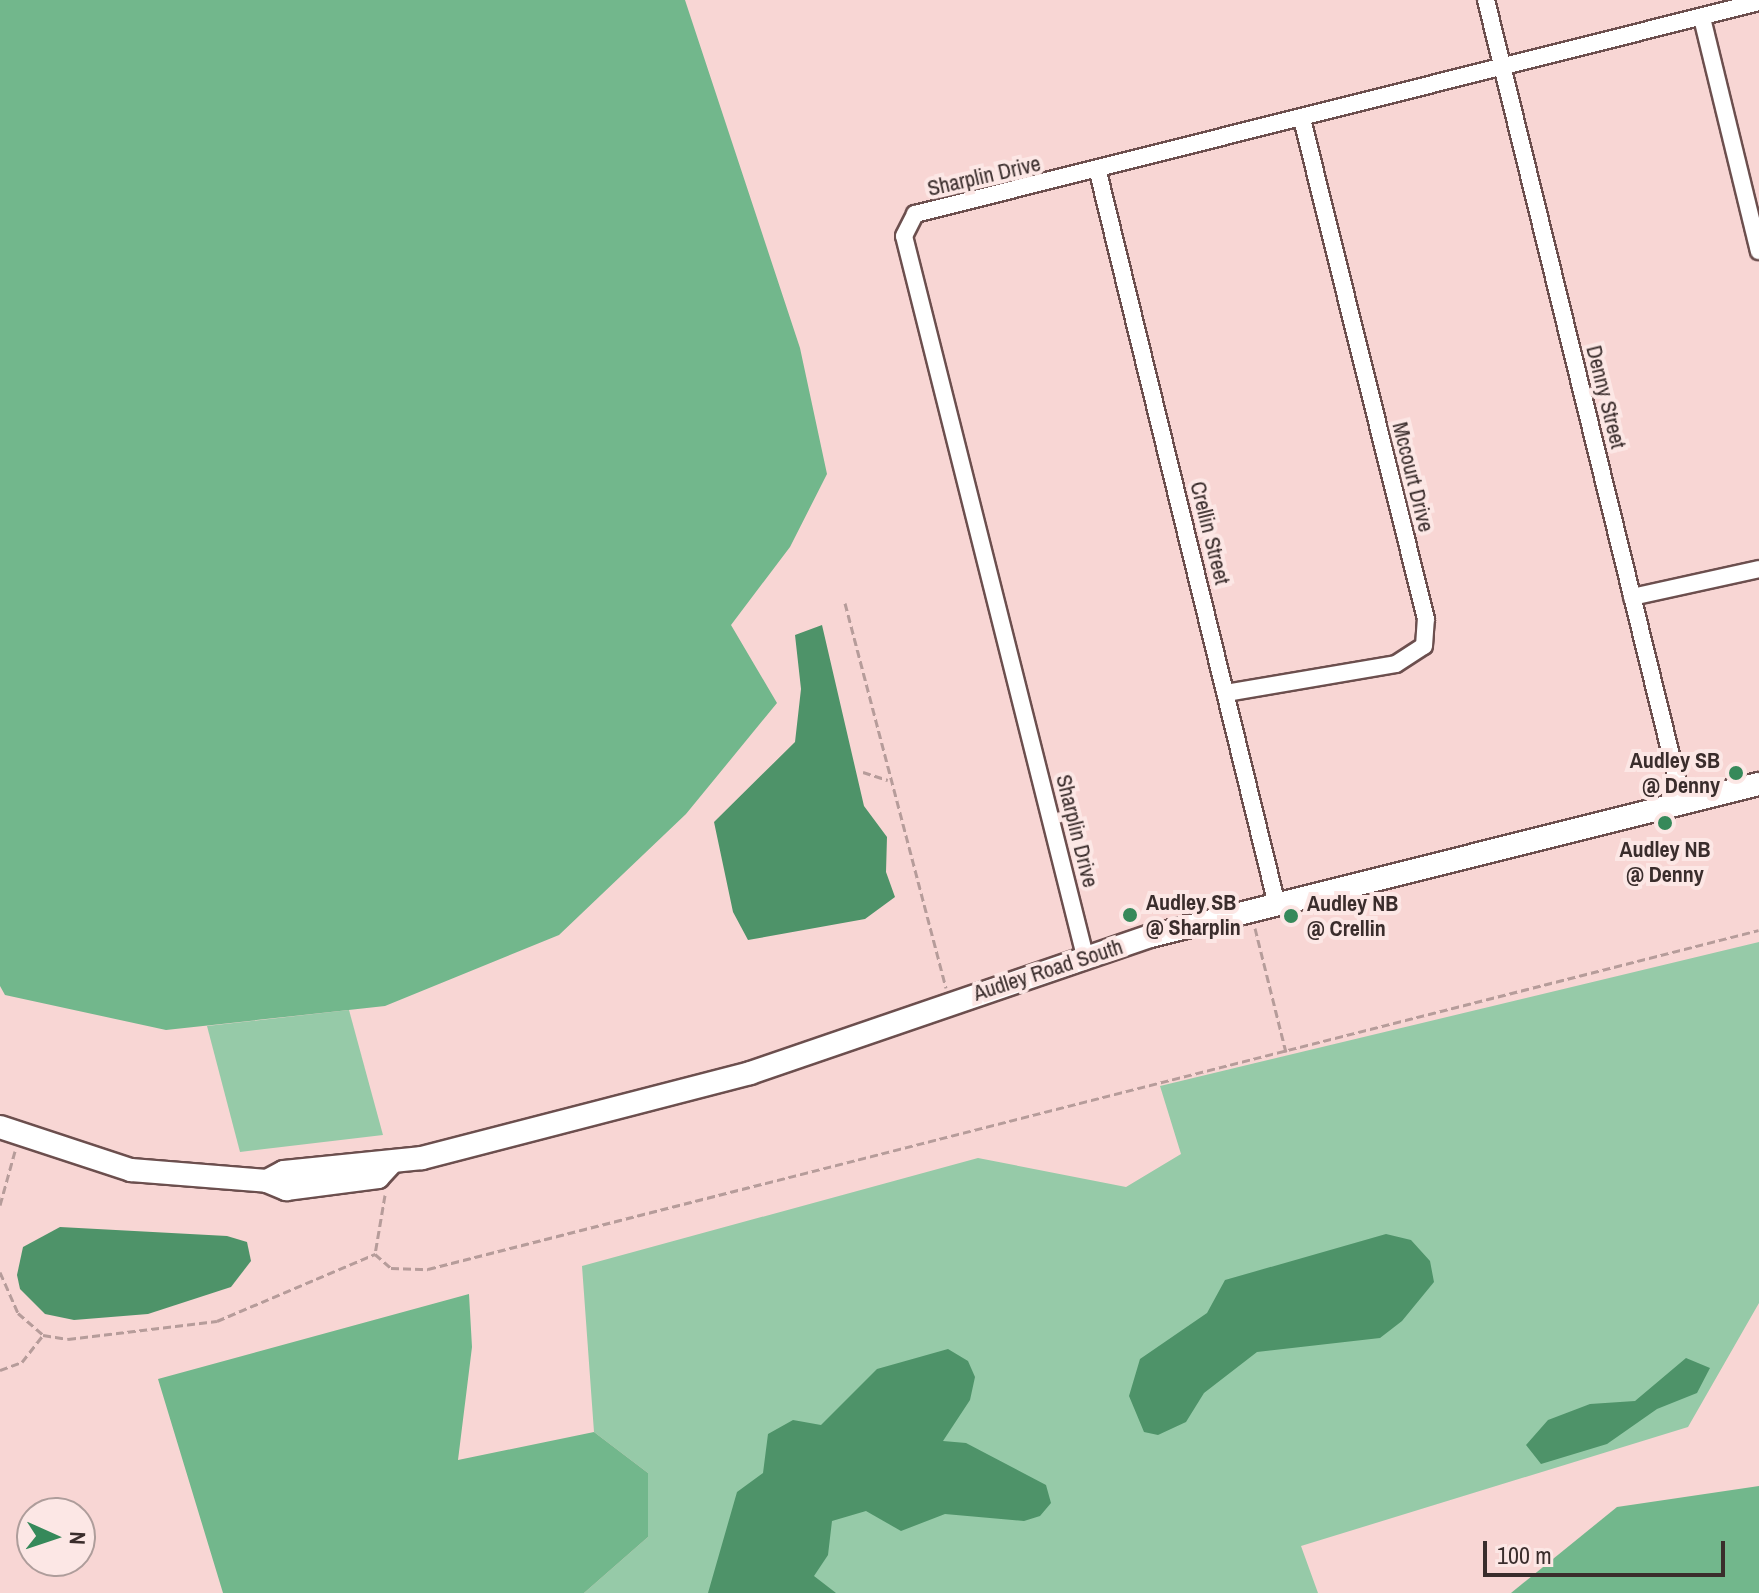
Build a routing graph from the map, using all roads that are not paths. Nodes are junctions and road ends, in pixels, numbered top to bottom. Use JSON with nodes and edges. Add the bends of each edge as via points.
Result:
{"nodes":[{"id":1,"x":1486,"y":0,"type":"edge"},
{"id":2,"x":1759,"y":2,"type":"edge"},
{"id":3,"x":1702,"y":18,"type":"junction"},
{"id":4,"x":1503,"y":68,"type":"junction"},
{"id":5,"x":1302,"y":119,"type":"junction"},
{"id":6,"x":1098,"y":172,"type":"junction"},
{"id":7,"x":1759,"y":251,"type":"edge"},
{"id":8,"x":1759,"y":569,"type":"edge"},
{"id":9,"x":1632,"y":597,"type":"junction"},
{"id":10,"x":1226,"y":693,"type":"junction"},
{"id":11,"x":1759,"y":784,"type":"edge"},
{"id":12,"x":1683,"y":804,"type":"junction"},
{"id":13,"x":1277,"y":905,"type":"junction"},
{"id":14,"x":1085,"y":956,"type":"junction"},
{"id":15,"x":10,"y":1131,"type":"edge"}],
"edges":[{"from":1,"to":4,"type":"street","name":"Denny Street"},
{"from":2,"to":3,"type":"street","name":"Sharplin Drive"},
{"from":3,"to":4,"type":"street","name":"Sharplin Drive"},
{"from":3,"to":7,"type":"street"},
{"from":4,"to":5,"type":"street","name":"Sharplin Drive"},
{"from":4,"to":9,"type":"street","name":"Denny Street"},
{"from":5,"to":6,"type":"street","name":"Sharplin Drive"},
{"from":5,"to":10,"type":"street","name":"Mccourt Drive","via":[[1426,619],[1424,646],[1396,664]]},
{"from":6,"to":10,"type":"street","name":"Crellin Street"},
{"from":6,"to":14,"type":"street","name":"Sharplin Drive","via":[[915,214],[904,236]]},
{"from":8,"to":9,"type":"street"},
{"from":9,"to":12,"type":"street","name":"Denny Street"},
{"from":10,"to":13,"type":"street","name":"Crellin Street"},
{"from":11,"to":12,"type":"street","name":"Audley Road South"},
{"from":12,"to":13,"type":"street","name":"Audley Road South"},
{"from":13,"to":14,"type":"street","name":"Audley Road South"},
{"from":14,"to":15,"type":"street","name":"Audley Road South","via":[[750,1073],[384,1170],[284,1172],[267,1181],[131,1170]]}]}
